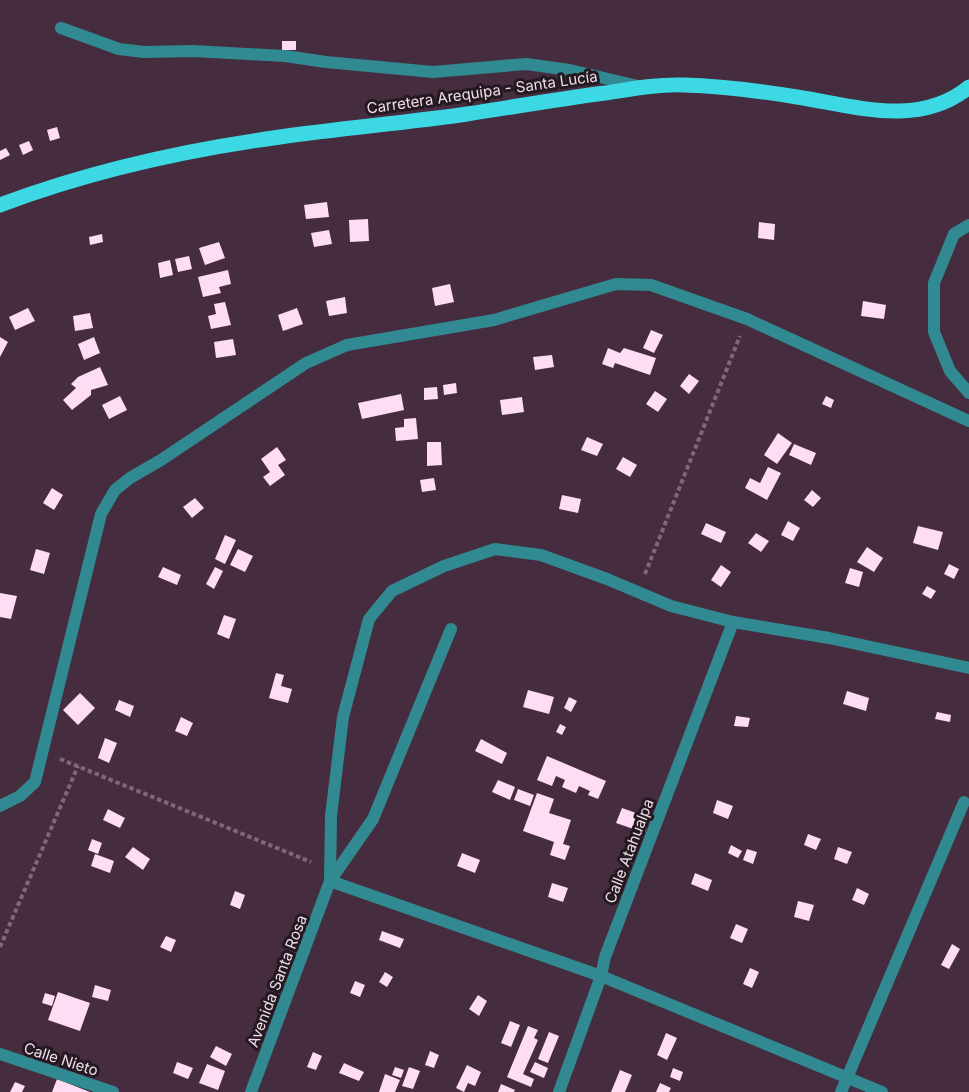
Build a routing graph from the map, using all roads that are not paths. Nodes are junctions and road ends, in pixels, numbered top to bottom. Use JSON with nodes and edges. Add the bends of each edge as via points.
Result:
{"nodes":[{"id":1,"x":61,"y":28,"type":"dead end"},
{"id":2,"x":642,"y":87,"type":"junction"},
{"id":3,"x":969,"y":87,"type":"edge"},
{"id":4,"x":0,"y":205,"type":"edge"},
{"id":5,"x":969,"y":225,"type":"edge"},
{"id":6,"x":969,"y":393,"type":"edge"},
{"id":7,"x":969,"y":421,"type":"edge"},
{"id":8,"x":733,"y":622,"type":"junction"},
{"id":9,"x":451,"y":629,"type":"dead end"},
{"id":10,"x":969,"y":668,"type":"edge"},
{"id":11,"x":964,"y":802,"type":"dead end"},
{"id":12,"x":0,"y":806,"type":"edge"},
{"id":13,"x":330,"y":881,"type":"junction"},
{"id":14,"x":601,"y":976,"type":"junction"},
{"id":15,"x":0,"y":1054,"type":"edge"},
{"id":16,"x":846,"y":1078,"type":"junction"},
{"id":17,"x":113,"y":1092,"type":"edge"},
{"id":18,"x":251,"y":1092,"type":"edge"},
{"id":19,"x":559,"y":1092,"type":"edge"},
{"id":20,"x":841,"y":1092,"type":"edge"},
{"id":21,"x":882,"y":1092,"type":"edge"}],
"edges":[{"from":1,"to":2,"type":"street","via":[[119,49],[144,52],[285,56],[433,72],[526,64]]},
{"from":2,"to":3,"type":"main road","name":"Carretera Arequipa - Santa Lucía","via":[[717,86],[867,110],[907,112],[943,104]]},
{"from":2,"to":4,"type":"main road","name":"Carretera Arequipa - Santa Lucía","via":[[204,149],[67,182]]},
{"from":5,"to":6,"type":"street","via":[[954,234],[934,283],[934,332],[950,371]]},
{"from":7,"to":12,"type":"street","via":[[747,319],[651,285],[616,284],[494,320],[347,345],[306,363],[115,490],[101,514],[35,782],[20,796]]},
{"from":8,"to":10,"type":"street"},
{"from":8,"to":13,"type":"street","via":[[670,606],[541,555],[495,549],[444,566],[392,591],[369,619],[343,717],[332,816]]},
{"from":8,"to":14,"type":"street","name":"Calle Atahualpa"},
{"from":9,"to":13,"type":"street","via":[[373,819]]},
{"from":11,"to":16,"type":"street"},
{"from":13,"to":14,"type":"street"},
{"from":13,"to":18,"type":"street","name":"Avenida Santa Rosa"},
{"from":14,"to":16,"type":"street"},
{"from":14,"to":19,"type":"street","name":"Calle Atahualpa"},
{"from":15,"to":17,"type":"street","name":"Calle Nieto"},
{"from":16,"to":20,"type":"street"},
{"from":16,"to":21,"type":"street"}]}
